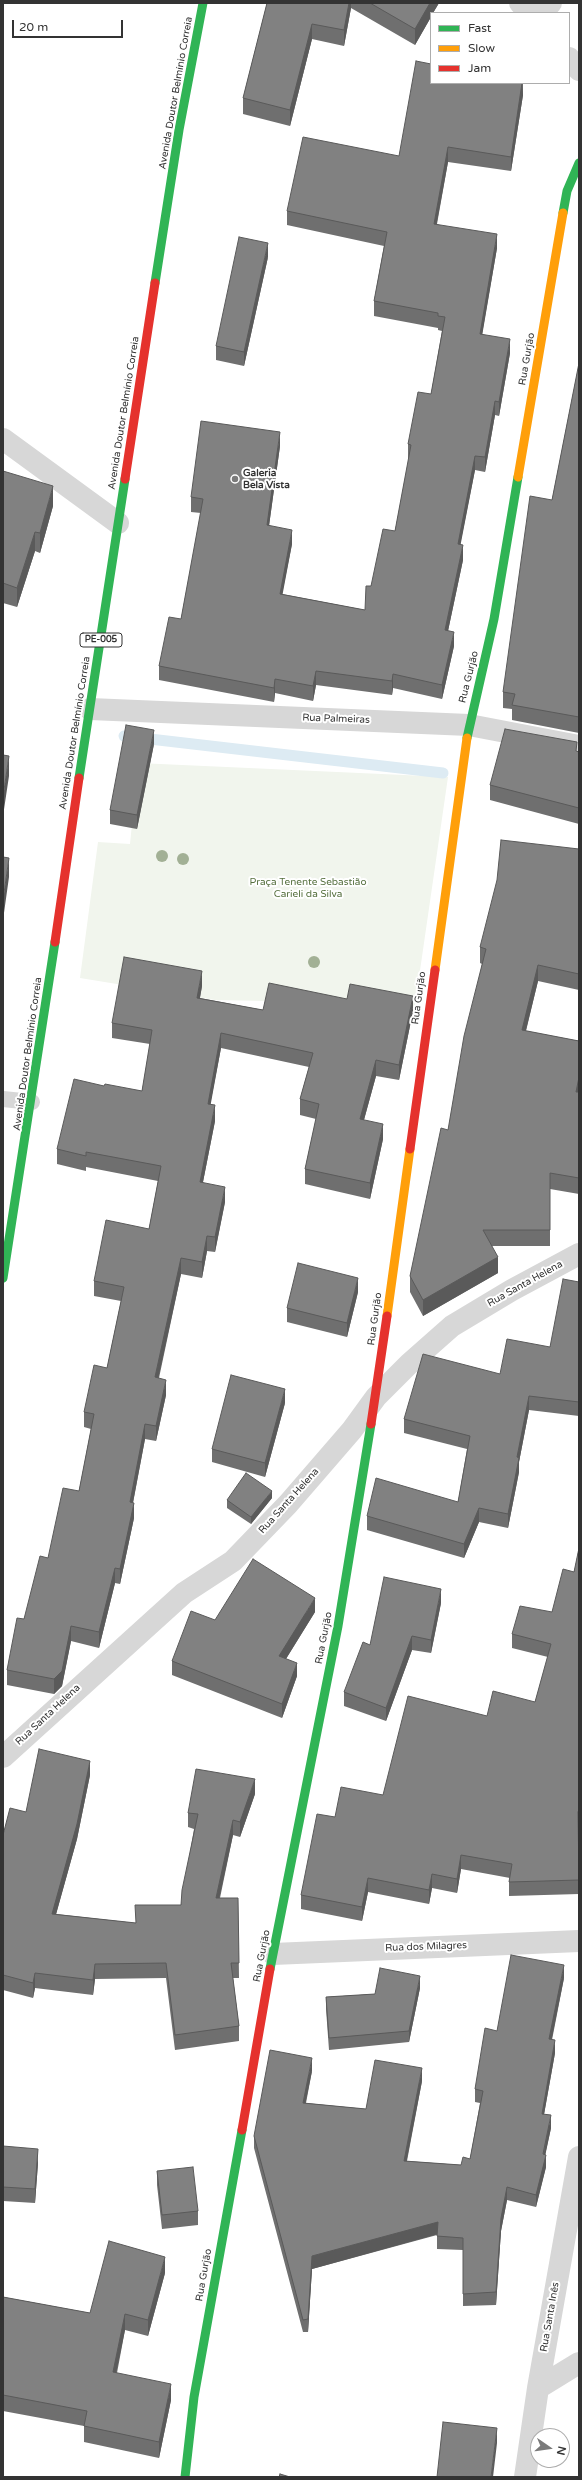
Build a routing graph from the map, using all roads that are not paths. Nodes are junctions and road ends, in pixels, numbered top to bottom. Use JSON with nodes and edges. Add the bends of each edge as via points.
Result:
{"nodes":[{"id":1,"x":203,"y":3,"type":"edge"},
{"id":2,"x":520,"y":3,"type":"edge"},
{"id":3,"x":551,"y":3,"type":"edge"},
{"id":4,"x":528,"y":12,"type":"edge"},
{"id":5,"x":543,"y":12,"type":"edge"},
{"id":6,"x":570,"y":59,"type":"edge"},
{"id":7,"x":579,"y":70,"type":"edge"},
{"id":8,"x":579,"y":163,"type":"edge"},
{"id":9,"x":3,"y":439,"type":"edge"},
{"id":10,"x":118,"y":523,"type":"junction"},
{"id":11,"x":90,"y":709,"type":"junction"},
{"id":12,"x":469,"y":724,"type":"junction"},
{"id":13,"x":579,"y":746,"type":"edge"},
{"id":14,"x":3,"y":1099,"type":"edge"},
{"id":15,"x":32,"y":1102,"type":"junction"},
{"id":16,"x":5,"y":1251,"type":"edge"},
{"id":17,"x":579,"y":1254,"type":"edge"},
{"id":18,"x":3,"y":1278,"type":"edge"},
{"id":19,"x":376,"y":1397,"type":"junction"},
{"id":20,"x":3,"y":1757,"type":"edge"},
{"id":21,"x":579,"y":1941,"type":"edge"},
{"id":22,"x":273,"y":1954,"type":"junction"},
{"id":23,"x":579,"y":2157,"type":"edge"},
{"id":24,"x":579,"y":2363,"type":"edge"},
{"id":25,"x":538,"y":2388,"type":"junction"},
{"id":26,"x":185,"y":2477,"type":"edge"},
{"id":27,"x":525,"y":2477,"type":"edge"}],
"edges":[{"from":1,"to":10,"type":"street","name":"Avenida Doutor Belmínio Correia","number":"PE-005","via":[[179,130]]},
{"from":2,"to":4,"type":"street"},
{"from":3,"to":5,"type":"street"},
{"from":6,"to":7,"type":"street"},
{"from":8,"to":12,"type":"street","name":"Rua Gurjão","via":[[567,191],[494,619]]},
{"from":9,"to":10,"type":"street"},
{"from":10,"to":11,"type":"street","name":"Avenida Doutor Belmínio Correia","number":"PE-005"},
{"from":11,"to":12,"type":"street","name":"Rua Palmeiras"},
{"from":11,"to":15,"type":"street","name":"Avenida Doutor Belmínio Correia","number":"PE-005"},
{"from":12,"to":13,"type":"street","name":"Rua Palmeiras"},
{"from":12,"to":19,"type":"street","name":"Rua Gurjão"},
{"from":14,"to":15,"type":"lane"},
{"from":15,"to":16,"type":"street","name":"Avenida Doutor Belmínio Correia","number":"PE-005"},
{"from":16,"to":18,"type":"street","name":"Avenida Doutor Belmínio Correia","number":"PE-005"},
{"from":17,"to":19,"type":"street","name":"Rua Santa Helena","via":[[452,1326],[408,1364]]},
{"from":19,"to":20,"type":"street","name":"Rua Santa Helena","via":[[352,1430],[293,1498],[233,1561],[184,1593]]},
{"from":19,"to":22,"type":"street","name":"Rua Gurjão","via":[[338,1626]]},
{"from":21,"to":22,"type":"street","name":"Rua dos Milagres"},
{"from":22,"to":26,"type":"street","name":"Rua Gurjão","via":[[194,2397]]},
{"from":23,"to":25,"type":"street","name":"Rua Santa Inês"},
{"from":24,"to":25,"type":"street"},
{"from":25,"to":27,"type":"street","name":"Rua Santa Inês"}]}
